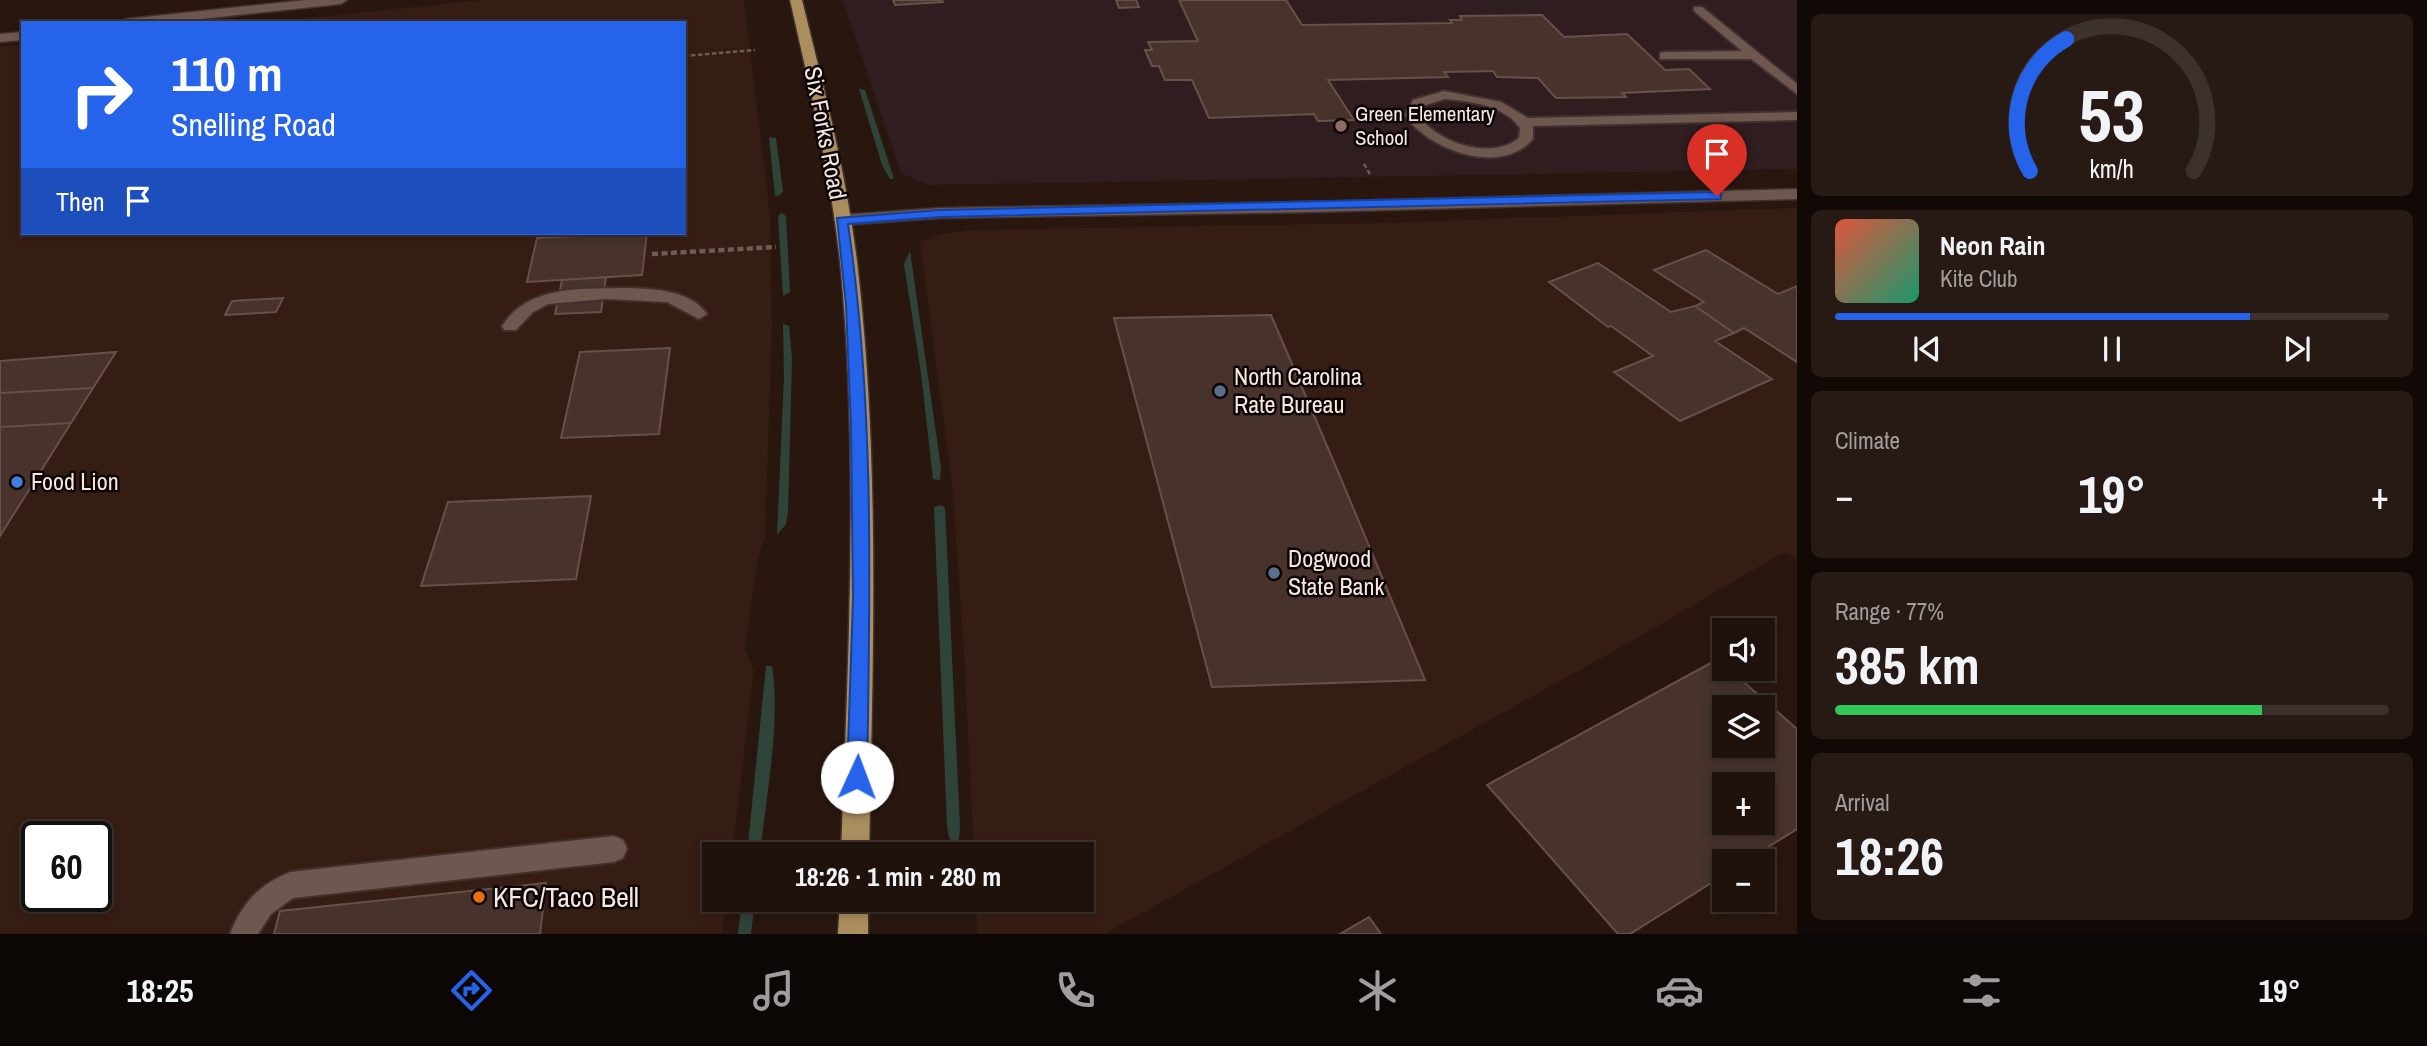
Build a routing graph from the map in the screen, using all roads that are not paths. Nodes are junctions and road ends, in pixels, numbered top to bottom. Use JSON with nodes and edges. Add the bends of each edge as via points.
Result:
{"nodes":[{"id":1,"x":341,"y":0,"type":"edge"},
{"id":2,"x":796,"y":0,"type":"edge"},
{"id":3,"x":1699,"y":9,"type":"dead end"},
{"id":4,"x":145,"y":21,"type":"edge"},
{"id":5,"x":21,"y":36,"type":"edge"},
{"id":6,"x":0,"y":38,"type":"edge"},
{"id":7,"x":1754,"y":55,"type":"junction"},
{"id":8,"x":1664,"y":56,"type":"dead end"},
{"id":9,"x":1797,"y":90,"type":"edge"},
{"id":10,"x":1797,"y":116,"type":"edge"},
{"id":11,"x":1523,"y":122,"type":"junction"},
{"id":12,"x":1797,"y":194,"type":"edge"},
{"id":13,"x":842,"y":220,"type":"junction"},
{"id":14,"x":699,"y":314,"type":"dead end"},
{"id":15,"x":510,"y":326,"type":"dead end"},
{"id":16,"x":855,"y":842,"type":"edge"},
{"id":17,"x":614,"y":849,"type":"dead end"},
{"id":18,"x":854,"y":912,"type":"edge"},
{"id":19,"x":244,"y":934,"type":"edge"},
{"id":20,"x":853,"y":934,"type":"edge"}],
"edges":[{"from":1,"to":4,"type":"street"},
{"from":2,"to":13,"type":"main road","name":"Six Forks Road"},
{"from":3,"to":7,"type":"lane"},
{"from":5,"to":6,"type":"street"},
{"from":7,"to":8,"type":"lane"},
{"from":7,"to":9,"type":"lane"},
{"from":10,"to":11,"type":"lane"},
{"from":11,"to":11,"type":"lane","via":[[1498,105],[1462,95],[1429,97],[1412,110],[1419,128],[1431,137],[1476,151],[1517,147],[1525,140]]},
{"from":12,"to":13,"type":"street","via":[[940,213]]},
{"from":13,"to":16,"type":"main road","name":"Six Forks Road","via":[[853,305],[859,426],[862,598]]},
{"from":14,"to":15,"type":"lane","via":[[670,297],[549,298],[524,310]]},
{"from":17,"to":19,"type":"lane","via":[[290,884],[267,897],[248,919]]},
{"from":18,"to":20,"type":"main road"}]}
